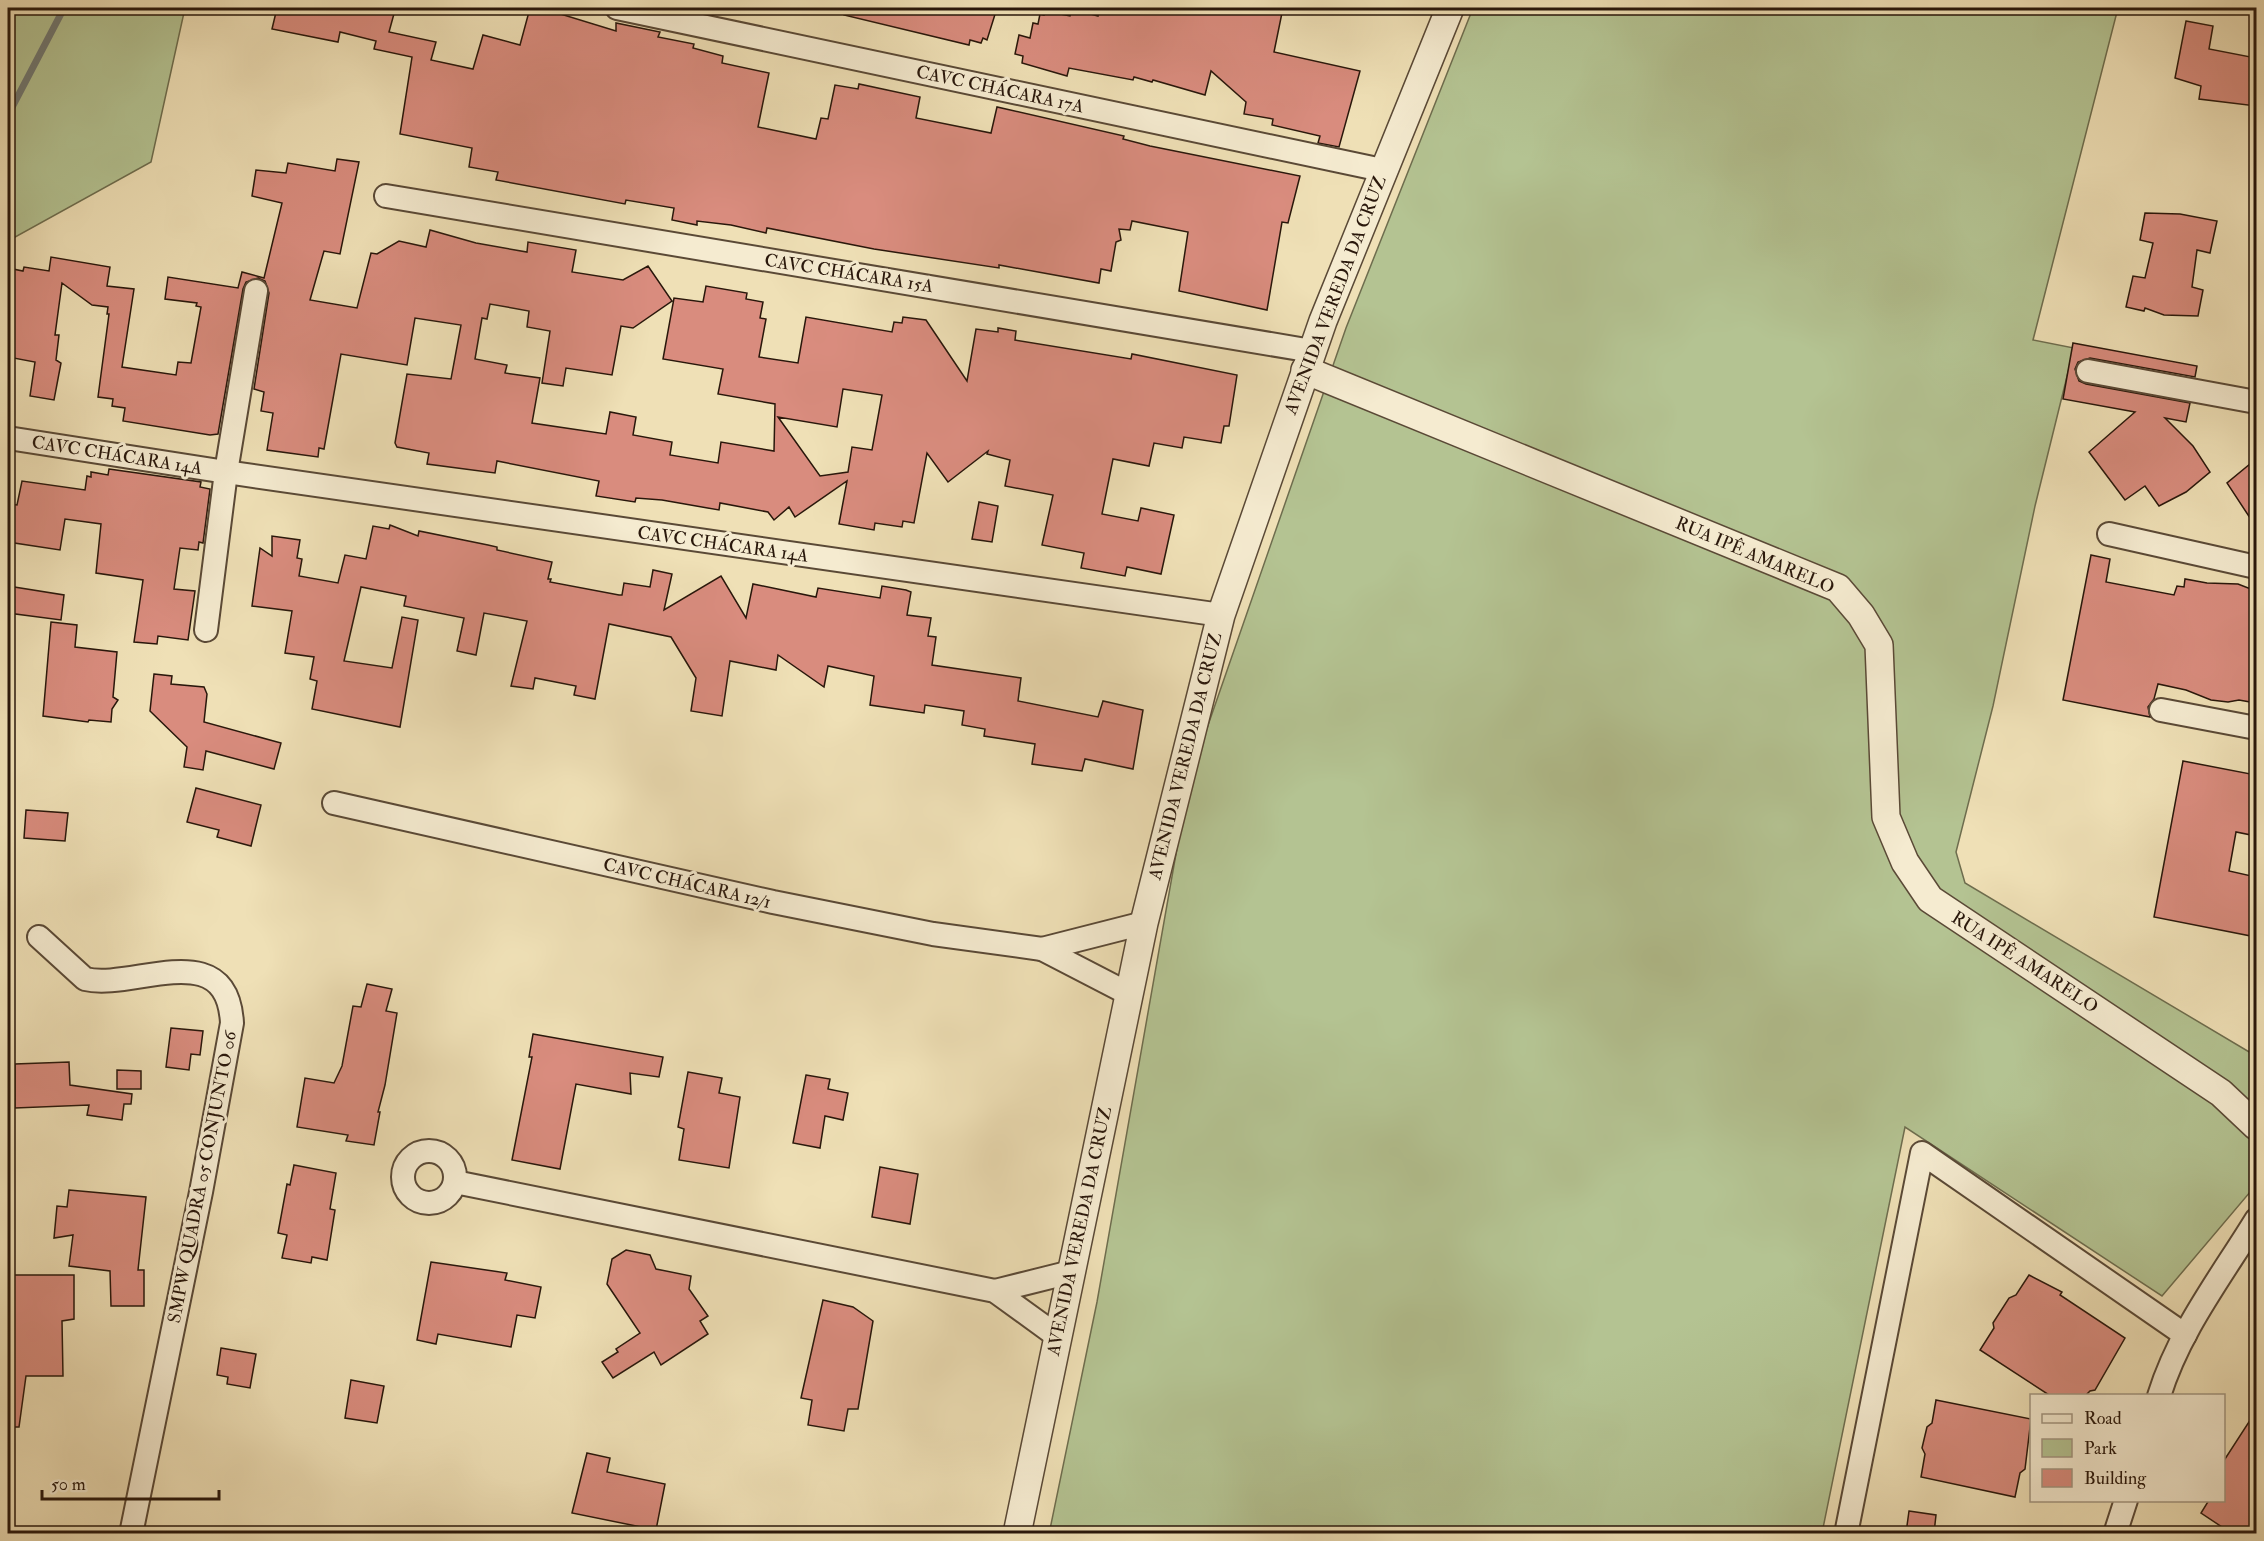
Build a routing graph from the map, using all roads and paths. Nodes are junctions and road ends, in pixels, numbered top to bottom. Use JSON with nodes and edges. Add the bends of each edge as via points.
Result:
{"nodes":[{"id":1,"x":617,"y":8,"type":"edge"},
{"id":2,"x":1450,"y":8,"type":"edge"},
{"id":3,"x":1382,"y":170,"type":"junction"},
{"id":4,"x":386,"y":196,"type":"dead end"},
{"id":5,"x":256,"y":291,"type":"dead end"},
{"id":6,"x":1323,"y":321,"type":"junction"},
{"id":7,"x":1308,"y":361,"type":"junction"},
{"id":8,"x":2088,"y":371,"type":"dead end"},
{"id":9,"x":1346,"y":387,"type":"junction"},
{"id":10,"x":2256,"y":402,"type":"edge"},
{"id":11,"x":1290,"y":412,"type":"junction"},
{"id":12,"x":8,"y":438,"type":"edge"},
{"id":13,"x":226,"y":472,"type":"junction"},
{"id":14,"x":2109,"y":534,"type":"dead end"},
{"id":15,"x":2256,"y":567,"type":"edge"},
{"id":16,"x":1221,"y":615,"type":"junction"},
{"id":17,"x":206,"y":630,"type":"dead end"},
{"id":18,"x":2161,"y":710,"type":"dead end"},
{"id":19,"x":2256,"y":728,"type":"edge"},
{"id":20,"x":334,"y":803,"type":"dead end"},
{"id":21,"x":1144,"y":922,"type":"junction"},
{"id":22,"x":39,"y":938,"type":"dead end"},
{"id":23,"x":1042,"y":949,"type":"junction"},
{"id":24,"x":1129,"y":994,"type":"junction"},
{"id":25,"x":2221,"y":1093,"type":"junction"},
{"id":26,"x":2256,"y":1105,"type":"edge"},
{"id":27,"x":2256,"y":1126,"type":"edge"},
{"id":28,"x":455,"y":1182,"type":"junction"},
{"id":29,"x":2256,"y":1220,"type":"edge"},
{"id":30,"x":2256,"y":1236,"type":"edge"},
{"id":31,"x":2237,"y":1251,"type":"junction"},
{"id":32,"x":1071,"y":1272,"type":"junction"},
{"id":33,"x":995,"y":1291,"type":"junction"},
{"id":34,"x":2185,"y":1335,"type":"junction"},
{"id":35,"x":1057,"y":1336,"type":"junction"},
{"id":36,"x":2159,"y":1394,"type":"edge"},
{"id":37,"x":2125,"y":1502,"type":"edge"},
{"id":38,"x":131,"y":1533,"type":"edge"},
{"id":39,"x":1017,"y":1533,"type":"edge"},
{"id":40,"x":1846,"y":1533,"type":"edge"},
{"id":41,"x":2115,"y":1533,"type":"edge"}],
"edges":[{"from":1,"to":3,"type":"street","name":"CAVC CHÁCARA 17A"},
{"from":2,"to":3,"type":"street","name":"AVENIDA VEREDA DA CRUZ"},
{"from":3,"to":6,"type":"street","name":"AVENIDA VEREDA DA CRUZ"},
{"from":4,"to":7,"type":"street","name":"CAVC CHÁCARA 15A"},
{"from":5,"to":13,"type":"street","name":"CAVC CHÁCARA 14A"},
{"from":6,"to":7,"type":"street","name":"AVENIDA VEREDA DA CRUZ"},
{"from":6,"to":9,"type":"street","via":[[1336,368]]},
{"from":7,"to":9,"type":"street","name":"RUA IPÊ AMARELO"},
{"from":7,"to":11,"type":"street","name":"AVENIDA VEREDA DA CRUZ"},
{"from":8,"to":10,"type":"street"},
{"from":9,"to":11,"type":"street","via":[[1311,394]]},
{"from":9,"to":25,"type":"street","name":"RUA IPÊ AMARELO","via":[[1838,588],[1879,645],[1886,817],[1905,862],[1930,899]]},
{"from":11,"to":16,"type":"street","name":"AVENIDA VEREDA DA CRUZ"},
{"from":12,"to":13,"type":"street","name":"CAVC CHÁCARA 14A"},
{"from":13,"to":16,"type":"street","name":"CAVC CHÁCARA 14A"},
{"from":13,"to":17,"type":"street","name":"CAVC CHÁCARA 14A"},
{"from":14,"to":15,"type":"street"},
{"from":16,"to":21,"type":"street","name":"AVENIDA VEREDA DA CRUZ"},
{"from":18,"to":19,"type":"street"},
{"from":20,"to":23,"type":"street","name":"CAVC CHÁCARA 12/1","via":[[773,902],[933,934]]},
{"from":21,"to":23,"type":"street","name":"CAVC CHÁCARA 12/1"},
{"from":21,"to":24,"type":"street","name":"AVENIDA VEREDA DA CRUZ"},
{"from":22,"to":38,"type":"street","name":"SMPW QUADRA 05 CONJUNTO 06","via":[[85,979],[183,972],[206,975],[216,981],[230,1004],[232,1023],[201,1192]]},
{"from":23,"to":24,"type":"street","name":"CAVC CHÁCARA 12/1"},
{"from":24,"to":32,"type":"street","name":"AVENIDA VEREDA DA CRUZ"},
{"from":25,"to":26,"type":"street","name":"RUA IPÊ AMARELO"},
{"from":25,"to":27,"type":"street","name":"RUA IPÊ AMARELO"},
{"from":28,"to":28,"type":"street","via":[[445,1198],[437,1202],[419,1201],[406,1189],[398,1169],[413,1156],[430,1150],[453,1164]]},
{"from":28,"to":33,"type":"street"},
{"from":29,"to":31,"type":"street"},
{"from":30,"to":31,"type":"street"},
{"from":31,"to":34,"type":"street"},
{"from":32,"to":33,"type":"street"},
{"from":32,"to":35,"type":"street","name":"AVENIDA VEREDA DA CRUZ"},
{"from":33,"to":35,"type":"street"},
{"from":34,"to":36,"type":"street"},
{"from":34,"to":40,"type":"street","via":[[1922,1153]]},
{"from":35,"to":39,"type":"street","name":"AVENIDA VEREDA DA CRUZ"},
{"from":37,"to":41,"type":"street"}]}
